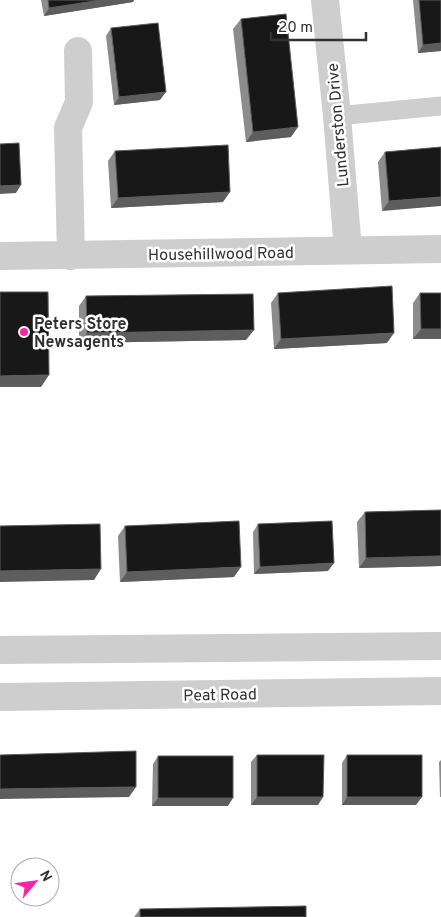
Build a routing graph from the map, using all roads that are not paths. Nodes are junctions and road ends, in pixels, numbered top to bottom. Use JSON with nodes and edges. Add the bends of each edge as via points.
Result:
{"nodes":[{"id":1,"x":325,"y":0,"type":"edge"},
{"id":2,"x":78,"y":51,"type":"dead end"},
{"id":3,"x":441,"y":106,"type":"edge"},
{"id":4,"x":337,"y":116,"type":"junction"},
{"id":5,"x":441,"y":249,"type":"edge"},
{"id":6,"x":348,"y":250,"type":"junction"},
{"id":7,"x":0,"y":256,"type":"edge"},
{"id":8,"x":71,"y":256,"type":"junction"},
{"id":9,"x":441,"y":646,"type":"edge"},
{"id":10,"x":0,"y":650,"type":"edge"},
{"id":11,"x":441,"y":691,"type":"edge"},
{"id":12,"x":0,"y":697,"type":"edge"}],
"edges":[{"from":1,"to":4,"type":"street","name":"Lunderston Drive"},
{"from":2,"to":8,"type":"street","via":[[79,102],[68,128]]},
{"from":3,"to":4,"type":"lane"},
{"from":4,"to":6,"type":"street","name":"Lunderston Drive"},
{"from":5,"to":6,"type":"street","name":"Househillwood Road"},
{"from":6,"to":8,"type":"street","name":"Househillwood Road"},
{"from":7,"to":8,"type":"street","name":"Househillwood Road"},
{"from":9,"to":10,"type":"street"},
{"from":11,"to":12,"type":"street","name":"Peat Road"}]}
